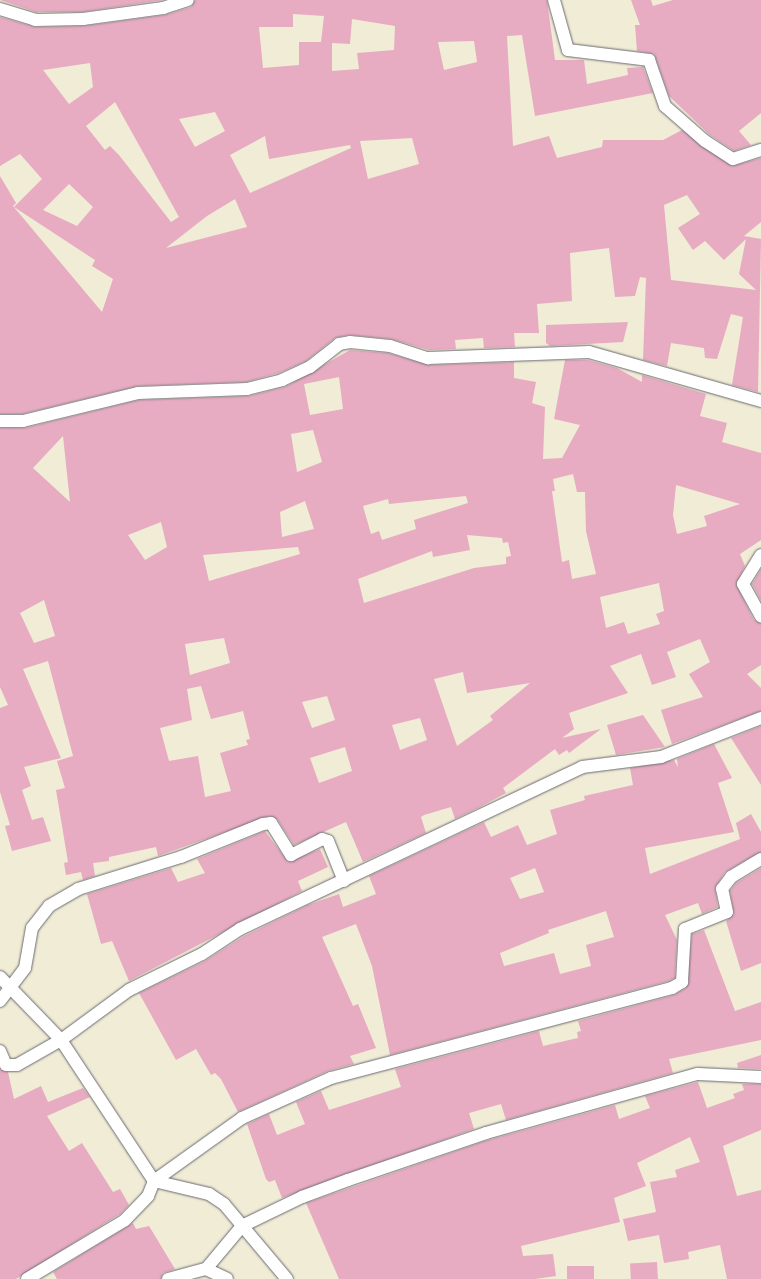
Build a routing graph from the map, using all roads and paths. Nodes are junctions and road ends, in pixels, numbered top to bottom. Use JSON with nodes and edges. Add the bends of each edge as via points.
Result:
{"nodes":[{"id":1,"x":188,"y":0,"type":"edge"},
{"id":2,"x":554,"y":0,"type":"edge"},
{"id":3,"x":0,"y":9,"type":"edge"},
{"id":4,"x":761,"y":150,"type":"edge"},
{"id":5,"x":761,"y":401,"type":"edge"},
{"id":6,"x":0,"y":421,"type":"edge"},
{"id":7,"x":761,"y":556,"type":"edge"},
{"id":8,"x":761,"y":616,"type":"edge"},
{"id":9,"x":761,"y":718,"type":"edge"},
{"id":10,"x":761,"y":859,"type":"edge"},
{"id":11,"x":344,"y":881,"type":"junction"},
{"id":12,"x":0,"y":977,"type":"edge"},
{"id":13,"x":11,"y":987,"type":"junction"},
{"id":14,"x":0,"y":1001,"type":"edge"},
{"id":15,"x":61,"y":1040,"type":"junction"},
{"id":16,"x":0,"y":1051,"type":"edge"},
{"id":17,"x":2,"y":1064,"type":"edge"},
{"id":18,"x":761,"y":1077,"type":"edge"},
{"id":19,"x":154,"y":1181,"type":"junction"},
{"id":20,"x":242,"y":1226,"type":"junction"},
{"id":21,"x":206,"y":1269,"type":"junction"},
{"id":22,"x":27,"y":1279,"type":"edge"},
{"id":23,"x":168,"y":1279,"type":"edge"},
{"id":24,"x":227,"y":1279,"type":"edge"},
{"id":25,"x":287,"y":1279,"type":"edge"}],
"edges":[{"from":1,"to":3,"type":"street","via":[[163,8],[83,18],[35,20]]},
{"from":2,"to":4,"type":"street","via":[[568,50],[649,60],[666,106],[705,141],[733,159]]},
{"from":5,"to":6,"type":"street","via":[[589,352],[428,358],[390,346],[350,342],[339,344],[310,367],[282,380],[247,389],[138,393],[23,422]]},
{"from":7,"to":8,"type":"street","via":[[743,584]]},
{"from":9,"to":11,"type":"street","via":[[661,757],[582,767]]},
{"from":10,"to":19,"type":"street","via":[[731,877],[722,889],[727,912],[684,929],[682,982],[672,988],[331,1078],[242,1118]]},
{"from":11,"to":13,"type":"street","via":[[328,841],[322,839],[291,855],[271,823],[263,824],[181,857],[78,889],[49,906],[32,928],[25,968]]},
{"from":11,"to":15,"type":"street","via":[[240,929],[202,954],[129,990]]},
{"from":12,"to":13,"type":"street"},
{"from":13,"to":14,"type":"street"},
{"from":13,"to":15,"type":"street"},
{"from":15,"to":17,"type":"street","via":[[17,1065]]},
{"from":15,"to":19,"type":"street"},
{"from":16,"to":17,"type":"street"},
{"from":18,"to":20,"type":"street","via":[[698,1074],[486,1133],[302,1197]]},
{"from":19,"to":20,"type":"street","via":[[209,1194],[224,1204]]},
{"from":19,"to":22,"type":"street","via":[[148,1196],[125,1220]]},
{"from":20,"to":21,"type":"street"},
{"from":20,"to":25,"type":"street"},
{"from":21,"to":23,"type":"street"},
{"from":21,"to":24,"type":"street"}]}
